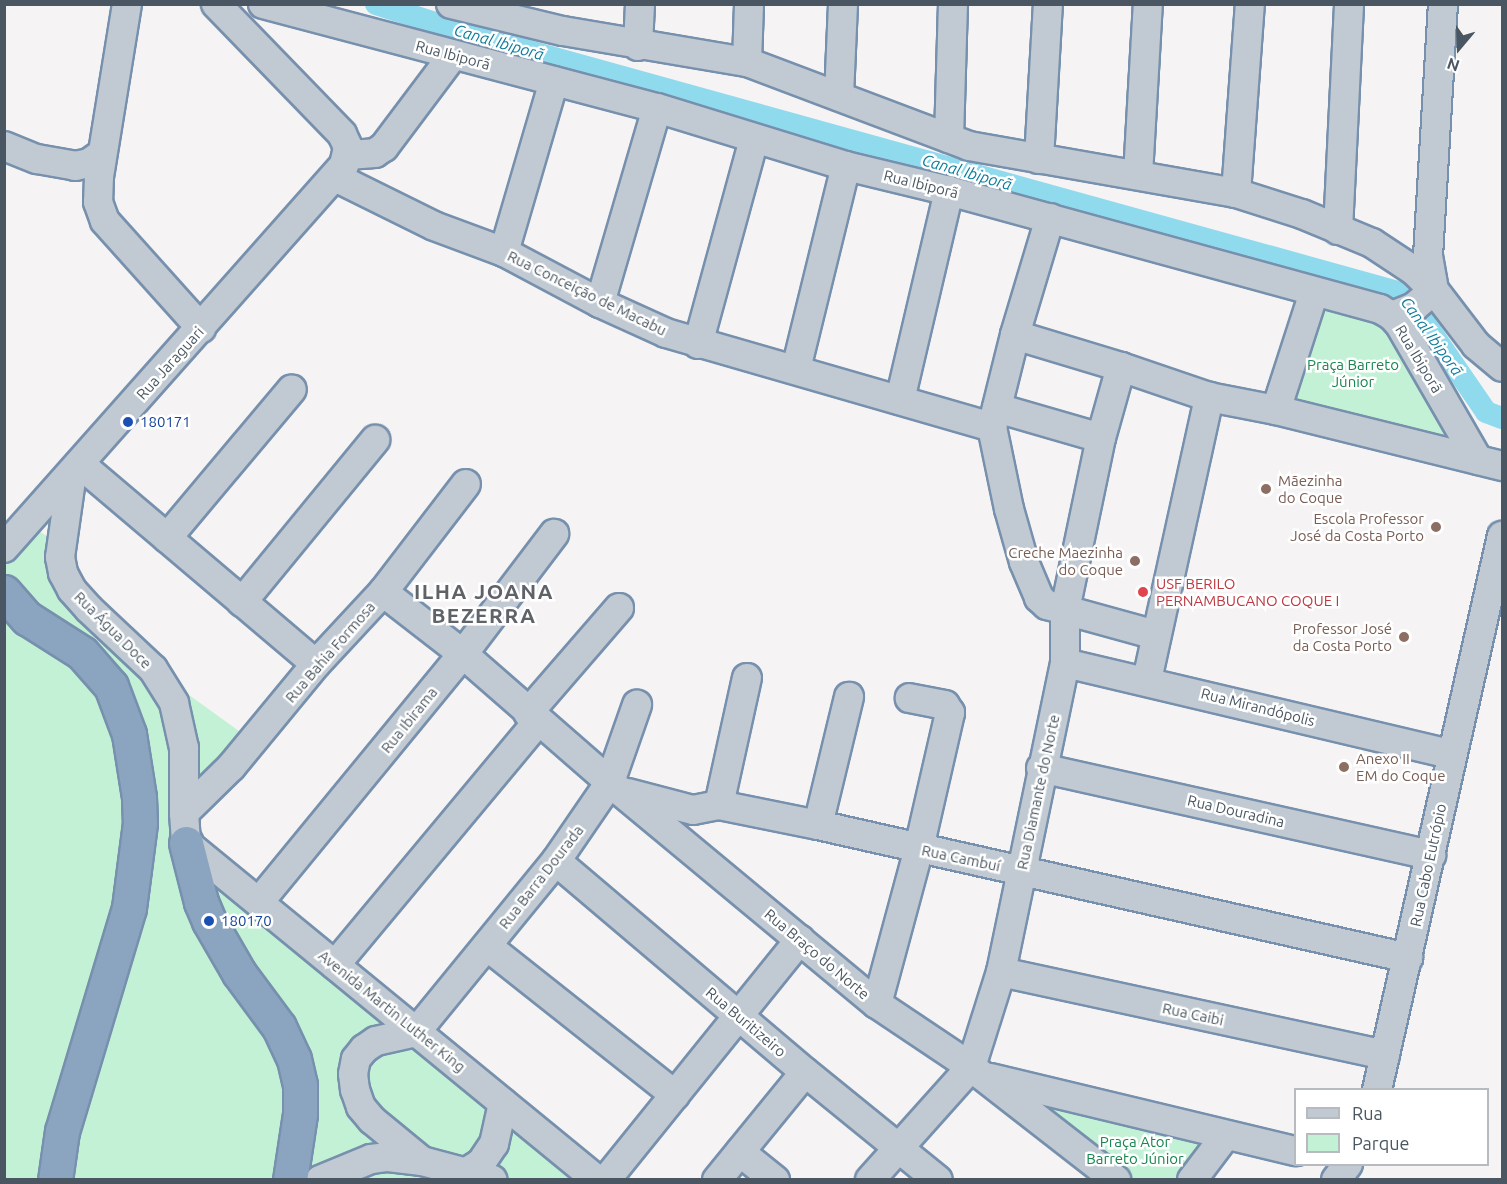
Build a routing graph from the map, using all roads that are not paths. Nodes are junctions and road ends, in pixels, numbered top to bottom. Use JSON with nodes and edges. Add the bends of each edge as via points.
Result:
{"nodes":[{"id":1,"x":216,"y":4,"type":"edge"},
{"id":2,"x":263,"y":4,"type":"edge"},
{"id":3,"x":451,"y":4,"type":"edge"},
{"id":4,"x":640,"y":4,"type":"edge"},
{"id":5,"x":748,"y":4,"type":"edge"},
{"id":6,"x":843,"y":4,"type":"edge"},
{"id":7,"x":953,"y":4,"type":"edge"},
{"id":8,"x":1048,"y":4,"type":"edge"},
{"id":9,"x":1148,"y":4,"type":"edge"},
{"id":10,"x":1250,"y":4,"type":"edge"},
{"id":11,"x":1349,"y":4,"type":"edge"},
{"id":12,"x":1443,"y":4,"type":"edge"},
{"id":13,"x":127,"y":6,"type":"edge"},
{"id":14,"x":530,"y":15,"type":"edge"},
{"id":15,"x":638,"y":46,"type":"junction"},
{"id":16,"x":453,"y":55,"type":"junction"},
{"id":17,"x":747,"y":62,"type":"junction"},
{"id":18,"x":554,"y":81,"type":"junction"},
{"id":19,"x":839,"y":96,"type":"junction"},
{"id":20,"x":657,"y":108,"type":"junction"},
{"id":21,"x":949,"y":138,"type":"junction"},
{"id":22,"x":754,"y":139,"type":"junction"},
{"id":23,"x":4,"y":146,"type":"edge"},
{"id":24,"x":102,"y":154,"type":"junction"},
{"id":25,"x":1039,"y":159,"type":"junction"},
{"id":26,"x":341,"y":166,"type":"junction"},
{"id":27,"x":846,"y":166,"type":"junction"},
{"id":28,"x":1138,"y":175,"type":"junction"},
{"id":29,"x":949,"y":191,"type":"junction"},
{"id":30,"x":1236,"y":193,"type":"junction"},
{"id":31,"x":1050,"y":218,"type":"junction"},
{"id":32,"x":1338,"y":230,"type":"junction"},
{"id":33,"x":504,"y":252,"type":"junction"},
{"id":34,"x":1434,"y":290,"type":"junction"},
{"id":35,"x":1314,"y":292,"type":"junction"},
{"id":36,"x":600,"y":303,"type":"junction"},
{"id":37,"x":1392,"y":316,"type":"junction"},
{"id":38,"x":201,"y":328,"type":"junction"},
{"id":39,"x":1015,"y":336,"type":"junction"},
{"id":40,"x":698,"y":344,"type":"junction"},
{"id":41,"x":1121,"y":367,"type":"junction"},
{"id":42,"x":1503,"y":367,"type":"edge"},
{"id":43,"x":796,"y":369,"type":"junction"},
{"id":44,"x":292,"y":389,"type":"dead end"},
{"id":45,"x":1209,"y":397,"type":"junction"},
{"id":46,"x":900,"y":400,"type":"junction"},
{"id":47,"x":1276,"y":410,"type":"junction"},
{"id":48,"x":995,"y":418,"type":"junction"},
{"id":49,"x":1101,"y":438,"type":"junction"},
{"id":50,"x":375,"y":440,"type":"dead end"},
{"id":51,"x":1490,"y":463,"type":"edge"},
{"id":52,"x":76,"y":469,"type":"junction"},
{"id":53,"x":466,"y":484,"type":"dead end"},
{"id":54,"x":554,"y":534,"type":"dead end"},
{"id":55,"x":1503,"y":536,"type":"edge"},
{"id":56,"x":13,"y":538,"type":"edge"},
{"id":57,"x":167,"y":538,"type":"junction"},
{"id":58,"x":60,"y":557,"type":"junction"},
{"id":59,"x":4,"y":592,"type":"edge"},
{"id":60,"x":383,"y":592,"type":"junction"},
{"id":61,"x":242,"y":602,"type":"junction"},
{"id":62,"x":1056,"y":607,"type":"junction"},
{"id":63,"x":619,"y":609,"type":"dead end"},
{"id":64,"x":1492,"y":627,"type":"edge"},
{"id":65,"x":4,"y":632,"type":"edge"},
{"id":66,"x":1156,"y":635,"type":"junction"},
{"id":67,"x":58,"y":638,"type":"junction"},
{"id":68,"x":463,"y":654,"type":"junction"},
{"id":69,"x":1065,"y":663,"type":"junction"},
{"id":70,"x":316,"y":664,"type":"junction"},
{"id":71,"x":747,"y":678,"type":"dead end"},
{"id":72,"x":1147,"y":680,"type":"junction"},
{"id":73,"x":849,"y":697,"type":"dead end"},
{"id":74,"x":910,"y":698,"type":"dead end"},
{"id":75,"x":637,"y":705,"type":"dead end"},
{"id":76,"x":533,"y":717,"type":"junction"},
{"id":77,"x":1451,"y":754,"type":"junction"},
{"id":78,"x":1041,"y":768,"type":"junction"},
{"id":79,"x":615,"y":787,"type":"junction"},
{"id":80,"x":718,"y":805,"type":"junction"},
{"id":81,"x":818,"y":825,"type":"junction"},
{"id":82,"x":185,"y":828,"type":"junction"},
{"id":83,"x":919,"y":848,"type":"junction"},
{"id":84,"x":1431,"y":855,"type":"junction"},
{"id":85,"x":556,"y":861,"type":"junction"},
{"id":86,"x":1022,"y":871,"type":"junction"},
{"id":87,"x":258,"y":902,"type":"junction"},
{"id":88,"x":800,"y":940,"type":"junction"},
{"id":89,"x":487,"y":946,"type":"junction"},
{"id":90,"x":1408,"y":958,"type":"junction"},
{"id":91,"x":334,"y":964,"type":"junction"},
{"id":92,"x":1001,"y":972,"type":"junction"},
{"id":93,"x":877,"y":1004,"type":"junction"},
{"id":94,"x":739,"y":1016,"type":"junction"},
{"id":95,"x":417,"y":1032,"type":"junction"},
{"id":96,"x":1385,"y":1055,"type":"junction"},
{"id":97,"x":976,"y":1071,"type":"junction"},
{"id":98,"x":805,"y":1072,"type":"junction"},
{"id":99,"x":1377,"y":1088,"type":"edge"},
{"id":100,"x":675,"y":1095,"type":"junction"},
{"id":101,"x":503,"y":1102,"type":"junction"},
{"id":102,"x":300,"y":1114,"type":"junction"},
{"id":103,"x":1226,"y":1135,"type":"junction"},
{"id":104,"x":898,"y":1146,"type":"junction"},
{"id":105,"x":1294,"y":1151,"type":"edge"},
{"id":106,"x":740,"y":1152,"type":"junction"},
{"id":107,"x":422,"y":1161,"type":"junction"},
{"id":108,"x":1346,"y":1166,"type":"edge"},
{"id":109,"x":56,"y":1174,"type":"edge"},
{"id":110,"x":480,"y":1176,"type":"edge"},
{"id":111,"x":270,"y":1179,"type":"edge"},
{"id":112,"x":290,"y":1179,"type":"edge"},
{"id":113,"x":320,"y":1179,"type":"edge"},
{"id":114,"x":597,"y":1179,"type":"edge"},
{"id":115,"x":606,"y":1179,"type":"edge"},
{"id":116,"x":717,"y":1179,"type":"edge"},
{"id":117,"x":775,"y":1179,"type":"edge"},
{"id":118,"x":870,"y":1179,"type":"edge"},
{"id":119,"x":938,"y":1179,"type":"edge"},
{"id":120,"x":1116,"y":1179,"type":"edge"},
{"id":121,"x":1192,"y":1179,"type":"edge"},
{"id":122,"x":1336,"y":1179,"type":"edge"}],
"edges":[{"from":1,"to":26,"type":"street","via":[[342,134],[348,147]]},
{"from":2,"to":16,"type":"street","name":"Rua Ibiporã"},
{"from":3,"to":14,"type":"street"},
{"from":4,"to":15,"type":"street"},
{"from":5,"to":17,"type":"street"},
{"from":6,"to":19,"type":"street"},
{"from":7,"to":21,"type":"street"},
{"from":8,"to":25,"type":"street"},
{"from":9,"to":28,"type":"street"},
{"from":10,"to":30,"type":"street"},
{"from":11,"to":32,"type":"street"},
{"from":12,"to":34,"type":"street","via":[[1428,256]]},
{"from":13,"to":24,"type":"street"},
{"from":14,"to":15,"type":"street"},
{"from":15,"to":17,"type":"street"},
{"from":16,"to":18,"type":"street","name":"Rua Ibiporã"},
{"from":16,"to":26,"type":"street","via":[[384,147]]},
{"from":17,"to":19,"type":"street"},
{"from":18,"to":20,"type":"street","name":"Rua Ibiporã"},
{"from":18,"to":33,"type":"street"},
{"from":19,"to":21,"type":"street"},
{"from":20,"to":22,"type":"street","name":"Rua Ibiporã"},
{"from":20,"to":36,"type":"street"},
{"from":21,"to":25,"type":"street","via":[[969,146]]},
{"from":22,"to":27,"type":"street","name":"Rua Ibiporã"},
{"from":22,"to":40,"type":"street"},
{"from":23,"to":24,"type":"street","via":[[38,159],[75,166]]},
{"from":24,"to":38,"type":"street","via":[[98,202],[105,220]]},
{"from":25,"to":28,"type":"street"},
{"from":26,"to":33,"type":"street","name":"Rua Conceição de Macabu","via":[[434,226]]},
{"from":26,"to":38,"type":"street","name":"Rua Jaraguari"},
{"from":27,"to":29,"type":"street","name":"Rua Ibiporã"},
{"from":27,"to":43,"type":"street"},
{"from":28,"to":30,"type":"street"},
{"from":29,"to":31,"type":"street","name":"Rua Ibiporã"},
{"from":29,"to":46,"type":"street"},
{"from":30,"to":32,"type":"street"},
{"from":31,"to":35,"type":"street","name":"Rua Ibiporã"},
{"from":31,"to":39,"type":"street"},
{"from":32,"to":34,"type":"street","via":[[1372,243],[1413,270]]},
{"from":33,"to":36,"type":"street","name":"Rua Conceição de Macabu"},
{"from":34,"to":37,"type":"street","via":[[1414,307]]},
{"from":34,"to":42,"type":"street","via":[[1476,345]]},
{"from":35,"to":37,"type":"street","name":"Rua Ibiporã","via":[[1380,309]]},
{"from":35,"to":47,"type":"street"},
{"from":36,"to":40,"type":"street","name":"Rua Conceição de Macabu"},
{"from":37,"to":51,"type":"street","name":"Rua Ibiporã"},
{"from":38,"to":52,"type":"street","name":"Rua Jaraguari"},
{"from":39,"to":41,"type":"street"},
{"from":39,"to":48,"type":"street"},
{"from":40,"to":43,"type":"street","name":"Rua Conceição de Macabu"},
{"from":41,"to":45,"type":"street"},
{"from":41,"to":49,"type":"street","name":"Rua Diamante do Norte"},
{"from":43,"to":46,"type":"street","name":"Rua Conceição de Macabu"},
{"from":44,"to":57,"type":"street"},
{"from":45,"to":47,"type":"street"},
{"from":45,"to":66,"type":"street"},
{"from":46,"to":48,"type":"street","name":"Rua Conceição de Macabu"},
{"from":47,"to":51,"type":"street"},
{"from":48,"to":49,"type":"street","name":"Rua Conceição de Macabu"},
{"from":48,"to":62,"type":"street","via":[[1009,509],[1024,562],[1039,598]]},
{"from":49,"to":62,"type":"street","name":"Rua Diamante do Norte"},
{"from":50,"to":61,"type":"street"},
{"from":52,"to":56,"type":"street","name":"Rua Jaraguari"},
{"from":52,"to":57,"type":"street"},
{"from":52,"to":58,"type":"street","name":"Rua Água Doce"},
{"from":53,"to":60,"type":"street","name":"Rua Bahia Formosa"},
{"from":54,"to":68,"type":"street","name":"Rua Ibirama"},
{"from":55,"to":64,"type":"street","name":"Rua Cabo Eutrópio"},
{"from":56,"to":58,"type":"street","name":"Rua Água Doce","via":[[47,542]]},
{"from":57,"to":61,"type":"street"},
{"from":58,"to":82,"type":"street","name":"Rua Água Doce","via":[[72,590],[153,669],[174,703],[184,748]]},
{"from":59,"to":67,"type":"highway","via":[[27,618]]},
{"from":60,"to":68,"type":"street","name":"Rua Braço do Norte"},
{"from":60,"to":70,"type":"street","name":"Rua Bahia Formosa"},
{"from":61,"to":70,"type":"street"},
{"from":62,"to":66,"type":"street"},
{"from":62,"to":69,"type":"street","name":"Rua Diamante do Norte"},
{"from":63,"to":76,"type":"street"},
{"from":64,"to":77,"type":"street","name":"Rua Cabo Eutrópio"},
{"from":65,"to":67,"type":"highway"},
{"from":66,"to":72,"type":"street"},
{"from":67,"to":109,"type":"highway","via":[[100,670],[115,692],[129,734],[140,797],[140,823],[129,908],[62,1131]]},
{"from":68,"to":76,"type":"street","name":"Rua Braço do Norte"},
{"from":68,"to":87,"type":"street","name":"Rua Ibirama"},
{"from":69,"to":72,"type":"street","name":"Rua Mirandópolis"},
{"from":69,"to":78,"type":"street","name":"Rua Diamante do Norte"},
{"from":70,"to":82,"type":"street","name":"Rua Bahia Formosa"},
{"from":71,"to":80,"type":"street"},
{"from":72,"to":77,"type":"street","name":"Rua Mirandópolis"},
{"from":73,"to":81,"type":"street"},
{"from":74,"to":83,"type":"street","via":[[945,705],[950,713]]},
{"from":75,"to":79,"type":"street","name":"Rua Barra Dourada"},
{"from":76,"to":79,"type":"street","name":"Rua Braço do Norte"},
{"from":76,"to":91,"type":"street"},
{"from":77,"to":84,"type":"street","name":"Rua Cabo Eutrópio"},
{"from":78,"to":84,"type":"street","name":"Rua Douradina"},
{"from":78,"to":86,"type":"street","name":"Rua Diamante do Norte"},
{"from":79,"to":80,"type":"street","name":"Rua Cambuí","via":[[693,810]]},
{"from":79,"to":85,"type":"street","name":"Rua Barra Dourada"},
{"from":79,"to":88,"type":"street","name":"Rua Braço do Norte"},
{"from":80,"to":81,"type":"street","name":"Rua Cambuí"},
{"from":81,"to":83,"type":"street","name":"Rua Cambuí"},
{"from":82,"to":87,"type":"street","name":"Avenida Martin Luther King"},
{"from":82,"to":102,"type":"highway","via":[[209,921],[239,973],[279,1028],[294,1059],[300,1085]]},
{"from":83,"to":86,"type":"street","name":"Rua Cambuí"},
{"from":83,"to":93,"type":"street"},
{"from":84,"to":90,"type":"street","name":"Rua Cabo Eutrópio"},
{"from":85,"to":89,"type":"street","name":"Rua Barra Dourada"},
{"from":85,"to":94,"type":"street","name":"Rua Buritizeiro"},
{"from":86,"to":90,"type":"street","name":"Rua Cambuí"},
{"from":86,"to":92,"type":"street","name":"Rua Diamante do Norte"},
{"from":87,"to":91,"type":"street","name":"Avenida Martin Luther King"},
{"from":88,"to":93,"type":"street","name":"Rua Braço do Norte"},
{"from":88,"to":94,"type":"street"},
{"from":89,"to":95,"type":"street","name":"Rua Barra Dourada"},
{"from":89,"to":100,"type":"street"},
{"from":90,"to":96,"type":"street","name":"Rua Cabo Eutrópio"},
{"from":91,"to":95,"type":"street","name":"Avenida Martin Luther King"},
{"from":92,"to":96,"type":"street","name":"Rua Caibi"},
{"from":92,"to":97,"type":"street","name":"Rua Diamante do Norte"},
{"from":93,"to":97,"type":"street","name":"Rua Braço do Norte"},
{"from":94,"to":98,"type":"street","name":"Rua Buritizeiro"},
{"from":94,"to":100,"type":"street"},
{"from":95,"to":101,"type":"street","name":"Avenida Martin Luther King"},
{"from":95,"to":107,"type":"street","via":[[376,1041],[356,1059],[353,1074],[361,1107]]},
{"from":96,"to":99,"type":"street","name":"Rua Cabo Eutrópio"},
{"from":97,"to":103,"type":"street"},
{"from":97,"to":104,"type":"street","name":"Rua Diamante do Norte"},
{"from":97,"to":120,"type":"street","name":"Rua Braço do Norte"},
{"from":98,"to":104,"type":"street","name":"Rua Buritizeiro"},
{"from":98,"to":106,"type":"street"},
{"from":100,"to":115,"type":"street"},
{"from":101,"to":110,"type":"street","via":[[494,1144],[481,1162]]},
{"from":101,"to":114,"type":"street","name":"Avenida Martin Luther King"},
{"from":102,"to":111,"type":"highway"},
{"from":102,"to":112,"type":"highway"},
{"from":103,"to":105,"type":"street"},
{"from":103,"to":121,"type":"street"},
{"from":104,"to":118,"type":"street","name":"Rua Diamante do Norte"},
{"from":104,"to":119,"type":"street","name":"Rua Buritizeiro"},
{"from":106,"to":116,"type":"street"},
{"from":106,"to":117,"type":"street"},
{"from":107,"to":110,"type":"street"},
{"from":107,"to":113,"type":"street","via":[[371,1159]]},
{"from":108,"to":122,"type":"street"}]}
